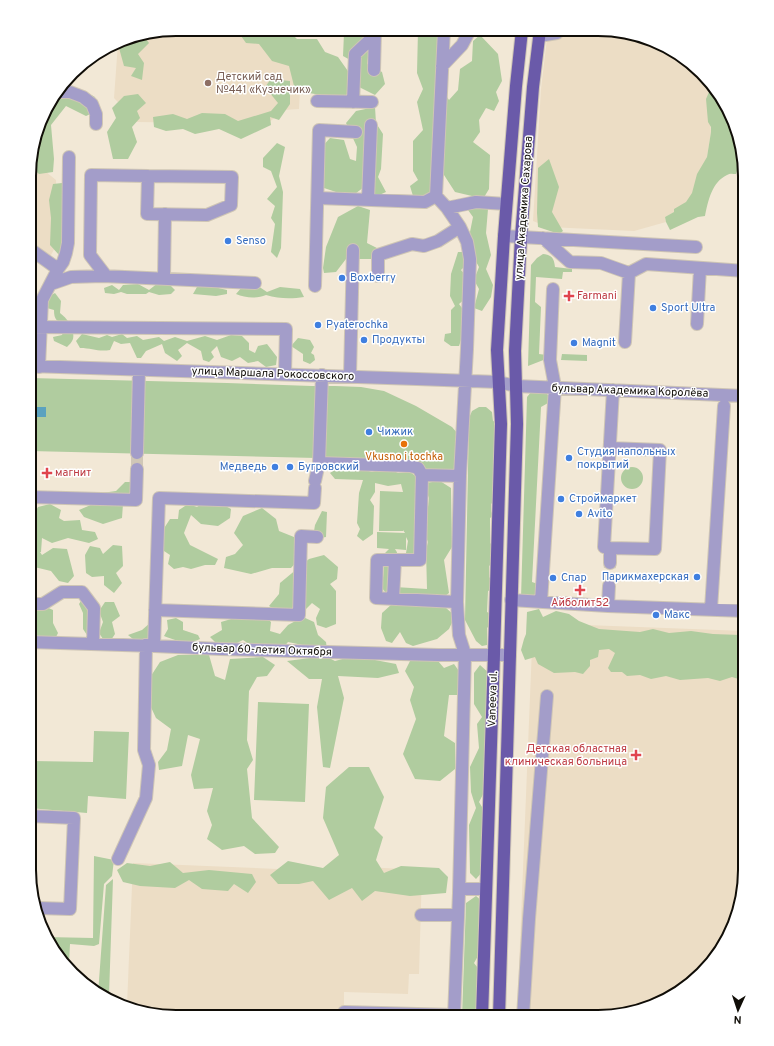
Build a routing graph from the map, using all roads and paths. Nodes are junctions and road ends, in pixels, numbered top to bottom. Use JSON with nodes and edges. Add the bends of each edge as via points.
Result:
{"nodes":[{"id":1,"x":371,"y":36,"type":"edge"},
{"id":2,"x":375,"y":36,"type":"edge"},
{"id":3,"x":444,"y":36,"type":"edge"},
{"id":4,"x":467,"y":36,"type":"edge"},
{"id":5,"x":521,"y":36,"type":"edge"},
{"id":6,"x":539,"y":36,"type":"edge"},
{"id":7,"x":442,"y":66,"type":"junction"},
{"id":8,"x":374,"y":70,"type":"dead end"},
{"id":9,"x":64,"y":92,"type":"edge"},
{"id":10,"x":316,"y":101,"type":"dead end"},
{"id":11,"x":354,"y":102,"type":"junction"},
{"id":12,"x":372,"y":102,"type":"dead end"},
{"id":13,"x":96,"y":124,"type":"dead end"},
{"id":14,"x":372,"y":125,"type":"dead end"},
{"id":15,"x":356,"y":132,"type":"dead end"},
{"id":16,"x":69,"y":157,"type":"dead end"},
{"id":17,"x":148,"y":176,"type":"junction"},
{"id":18,"x":436,"y":196,"type":"junction"},
{"id":19,"x":318,"y":198,"type":"junction"},
{"id":20,"x":368,"y":199,"type":"junction"},
{"id":21,"x":506,"y":204,"type":"junction"},
{"id":22,"x":447,"y":208,"type":"junction"},
{"id":23,"x":165,"y":214,"type":"junction"},
{"id":24,"x":460,"y":227,"type":"junction"},
{"id":25,"x":504,"y":236,"type":"junction"},
{"id":26,"x":522,"y":237,"type":"junction"},
{"id":27,"x":544,"y":238,"type":"junction"},
{"id":28,"x":696,"y":248,"type":"dead end"},
{"id":29,"x":353,"y":250,"type":"dead end"},
{"id":30,"x":36,"y":253,"type":"edge"},
{"id":31,"x":700,"y":268,"type":"junction"},
{"id":32,"x":58,"y":269,"type":"junction"},
{"id":33,"x":738,"y":271,"type":"edge"},
{"id":34,"x":629,"y":273,"type":"junction"},
{"id":35,"x":106,"y":276,"type":"junction"},
{"id":36,"x":378,"y":276,"type":"dead end"},
{"id":37,"x":164,"y":278,"type":"junction"},
{"id":38,"x":255,"y":283,"type":"dead end"},
{"id":39,"x":50,"y":284,"type":"junction"},
{"id":40,"x":315,"y":286,"type":"dead end"},
{"id":41,"x":553,"y":289,"type":"dead end"},
{"id":42,"x":36,"y":323,"type":"edge"},
{"id":43,"x":697,"y":324,"type":"dead end"},
{"id":44,"x":36,"y":327,"type":"edge"},
{"id":45,"x":625,"y":342,"type":"dead end"},
{"id":46,"x":36,"y":366,"type":"edge"},
{"id":47,"x":139,"y":370,"type":"junction"},
{"id":48,"x":285,"y":374,"type":"junction"},
{"id":49,"x":322,"y":375,"type":"junction"},
{"id":50,"x":350,"y":376,"type":"junction"},
{"id":51,"x":465,"y":381,"type":"junction"},
{"id":52,"x":498,"y":382,"type":"junction"},
{"id":53,"x":516,"y":386,"type":"junction"},
{"id":54,"x":555,"y":387,"type":"junction"},
{"id":55,"x":613,"y":390,"type":"junction"},
{"id":56,"x":738,"y":396,"type":"edge"},
{"id":57,"x":724,"y":406,"type":"dead end"},
{"id":58,"x":610,"y":448,"type":"junction"},
{"id":59,"x":137,"y":453,"type":"tunnel mouth"},
{"id":60,"x":319,"y":462,"type":"junction"},
{"id":61,"x":137,"y":469,"type":"tunnel mouth"},
{"id":62,"x":422,"y":475,"type":"junction"},
{"id":63,"x":460,"y":476,"type":"junction"},
{"id":64,"x":36,"y":497,"type":"edge"},
{"id":65,"x":317,"y":537,"type":"dead end"},
{"id":66,"x":610,"y":548,"type":"junction"},
{"id":67,"x":395,"y":560,"type":"junction"},
{"id":68,"x":610,"y":563,"type":"tunnel mouth"},
{"id":69,"x":609,"y":586,"type":"tunnel mouth"},
{"id":70,"x":394,"y":599,"type":"junction"},
{"id":71,"x":511,"y":600,"type":"junction"},
{"id":72,"x":457,"y":602,"type":"junction"},
{"id":73,"x":541,"y":602,"type":"junction"},
{"id":74,"x":36,"y":604,"type":"edge"},
{"id":75,"x":608,"y":606,"type":"junction"},
{"id":76,"x":710,"y":609,"type":"junction"},
{"id":77,"x":155,"y":610,"type":"junction"},
{"id":78,"x":738,"y":611,"type":"edge"},
{"id":79,"x":36,"y":642,"type":"edge"},
{"id":80,"x":92,"y":644,"type":"junction"},
{"id":81,"x":150,"y":646,"type":"junction"},
{"id":82,"x":465,"y":654,"type":"junction"},
{"id":83,"x":494,"y":654,"type":"junction"},
{"id":84,"x":510,"y":655,"type":"junction"},
{"id":85,"x":547,"y":696,"type":"dead end"},
{"id":86,"x":36,"y":816,"type":"edge"},
{"id":87,"x":118,"y":859,"type":"dead end"},
{"id":88,"x":459,"y":888,"type":"junction"},
{"id":89,"x":486,"y":889,"type":"junction"},
{"id":90,"x":42,"y":908,"type":"edge"},
{"id":91,"x":421,"y":915,"type":"dead end"},
{"id":92,"x":458,"y":915,"type":"junction"},
{"id":93,"x":454,"y":1010,"type":"edge"},
{"id":94,"x":482,"y":1010,"type":"edge"},
{"id":95,"x":499,"y":1010,"type":"edge"},
{"id":96,"x":523,"y":1010,"type":"edge"}],
"edges":[{"from":1,"to":11,"type":"street","via":[[355,54]]},
{"from":2,"to":8,"type":"street"},
{"from":3,"to":7,"type":"street"},
{"from":4,"to":7,"type":"street","via":[[462,45]]},
{"from":5,"to":21,"type":"main road","name":"улица Академика Сахарова"},
{"from":6,"to":26,"type":"main road","name":"улица Академика Сахарова"},
{"from":7,"to":18,"type":"street"},
{"from":9,"to":13,"type":"street","via":[[83,97],[92,104]]},
{"from":10,"to":11,"type":"street"},
{"from":11,"to":12,"type":"street"},
{"from":14,"to":20,"type":"street"},
{"from":15,"to":19,"type":"street","via":[[319,130]]},
{"from":16,"to":32,"type":"street","via":[[68,243],[63,262]]},
{"from":17,"to":23,"type":"street","via":[[147,214]]},
{"from":17,"to":23,"type":"street","via":[[232,177],[231,205],[207,215]]},
{"from":17,"to":35,"type":"street","via":[[91,175],[90,255]]},
{"from":18,"to":20,"type":"street","via":[[425,202]]},
{"from":18,"to":22,"type":"street"},
{"from":19,"to":20,"type":"street"},
{"from":19,"to":40,"type":"street"},
{"from":21,"to":22,"type":"street","via":[[476,202]]},
{"from":21,"to":25,"type":"main road","name":"улица Академика Сахарова"},
{"from":22,"to":24,"type":"street"},
{"from":23,"to":37,"type":"street"},
{"from":24,"to":36,"type":"street","via":[[438,241],[424,246],[412,244],[378,255]]},
{"from":24,"to":51,"type":"street","via":[[467,242],[470,259]]},
{"from":25,"to":26,"type":"street"},
{"from":25,"to":52,"type":"main road","name":"улица Академика Сахарова","via":[[497,350]]},
{"from":26,"to":27,"type":"street"},
{"from":26,"to":53,"type":"main road","name":"улица Академика Сахарова"},
{"from":27,"to":28,"type":"street"},
{"from":27,"to":34,"type":"street","via":[[570,262],[601,264]]},
{"from":29,"to":50,"type":"street"},
{"from":30,"to":32,"type":"street"},
{"from":31,"to":33,"type":"street"},
{"from":31,"to":34,"type":"street","via":[[646,264]]},
{"from":31,"to":43,"type":"street"},
{"from":32,"to":39,"type":"street"},
{"from":34,"to":45,"type":"street"},
{"from":35,"to":37,"type":"street"},
{"from":35,"to":39,"type":"street","via":[[71,277]]},
{"from":37,"to":38,"type":"street"},
{"from":39,"to":42,"type":"street","via":[[42,300]]},
{"from":41,"to":54,"type":"street","via":[[550,360]]},
{"from":44,"to":48,"type":"street","via":[[286,329]]},
{"from":46,"to":47,"type":"street","name":"улица Маршала Рокоссовского"},
{"from":47,"to":48,"type":"street","name":"улица Маршала Рокоссовского"},
{"from":47,"to":59,"type":"street"},
{"from":48,"to":49,"type":"street","name":"улица Маршала Рокоссовского"},
{"from":49,"to":50,"type":"street","name":"улица Маршала Рокоссовского"},
{"from":49,"to":60,"type":"street"},
{"from":50,"to":51,"type":"street","name":"улица Маршала Рокоссовского"},
{"from":51,"to":52,"type":"street","name":"улица Маршала Рокоссовского"},
{"from":51,"to":63,"type":"street"},
{"from":52,"to":53,"type":"street","name":"улица Маршала Рокоссовского"},
{"from":52,"to":83,"type":"main road","name":"Vaneeva ul.","via":[[501,424]]},
{"from":53,"to":54,"type":"street","name":"бульвар Академика Королёва"},
{"from":53,"to":71,"type":"main road","name":"Vaneeva ul."},
{"from":54,"to":55,"type":"street","name":"бульвар Академика Королёва"},
{"from":54,"to":73,"type":"street"},
{"from":55,"to":56,"type":"street","name":"бульвар Академика Королёва"},
{"from":55,"to":58,"type":"street"},
{"from":57,"to":76,"type":"street"},
{"from":58,"to":66,"type":"street","via":[[604,547]]},
{"from":58,"to":66,"type":"street","via":[[660,450],[656,549]]},
{"from":60,"to":62,"type":"street","via":[[410,466],[418,468]]},
{"from":60,"to":77,"type":"street","via":[[314,503],[159,498]]},
{"from":61,"to":64,"type":"street","via":[[136,500]]},
{"from":62,"to":63,"type":"street"},
{"from":62,"to":67,"type":"street","via":[[420,560]]},
{"from":63,"to":72,"type":"street"},
{"from":65,"to":77,"type":"street","via":[[301,536],[299,615]]},
{"from":66,"to":68,"type":"street"},
{"from":67,"to":70,"type":"street"},
{"from":67,"to":70,"type":"street","via":[[377,560],[376,598]]},
{"from":69,"to":75,"type":"street"},
{"from":70,"to":72,"type":"street"},
{"from":71,"to":73,"type":"street"},
{"from":71,"to":84,"type":"main road","name":"Vaneeva ul."},
{"from":72,"to":82,"type":"street","via":[[459,635]]},
{"from":73,"to":75,"type":"street"},
{"from":74,"to":80,"type":"street","via":[[43,604],[62,592],[82,592],[94,608]]},
{"from":75,"to":76,"type":"street"},
{"from":76,"to":78,"type":"street"},
{"from":77,"to":81,"type":"street"},
{"from":79,"to":80,"type":"street","name":"бульвар 60-летия Октября"},
{"from":80,"to":81,"type":"street","name":"бульвар 60-летия Октября"},
{"from":81,"to":82,"type":"street","name":"бульвар 60-летия Октября"},
{"from":81,"to":87,"type":"street","via":[[144,750],[149,765],[146,798]]},
{"from":82,"to":83,"type":"street","name":"бульвар 60-летия Октября"},
{"from":82,"to":88,"type":"street"},
{"from":83,"to":84,"type":"street","name":"бульвар 60-летия Октября"},
{"from":83,"to":89,"type":"main road","name":"Vaneeva ul."},
{"from":84,"to":95,"type":"main road","name":"Vaneeva ul."},
{"from":85,"to":96,"type":"street"},
{"from":86,"to":90,"type":"street","via":[[74,818],[70,911]]},
{"from":88,"to":89,"type":"street"},
{"from":88,"to":92,"type":"street"},
{"from":89,"to":94,"type":"main road","name":"Vaneeva ul."},
{"from":91,"to":92,"type":"street"},
{"from":92,"to":93,"type":"street"}]}
